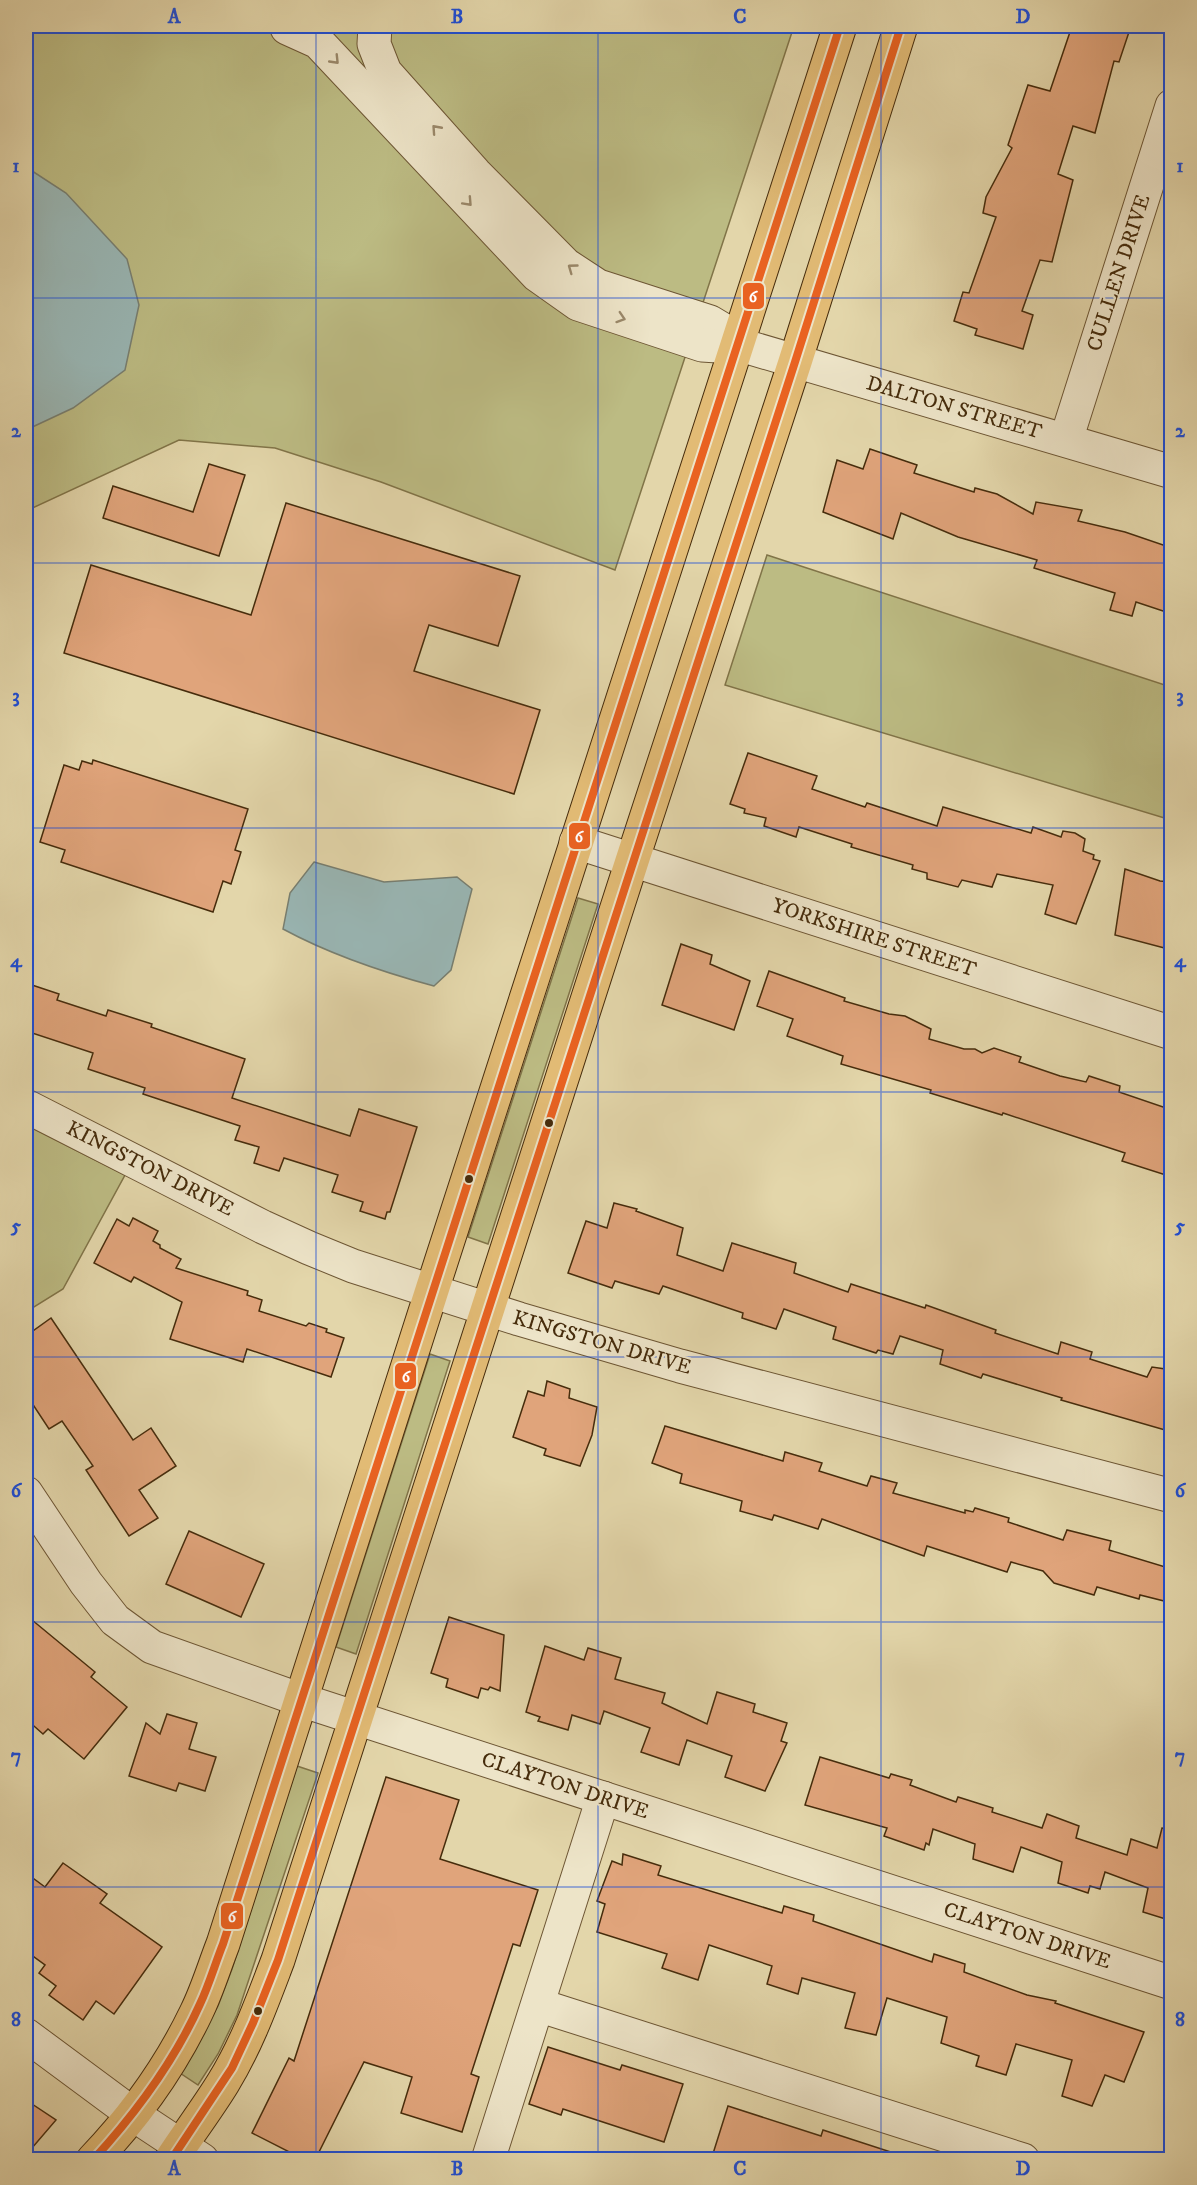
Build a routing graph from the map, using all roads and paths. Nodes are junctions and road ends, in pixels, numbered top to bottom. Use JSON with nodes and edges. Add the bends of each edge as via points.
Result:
{"nodes":[{"id":1,"x":282,"y":26,"type":"edge"},
{"id":2,"x":375,"y":26,"type":"edge"},
{"id":3,"x":840,"y":26,"type":"edge"},
{"id":4,"x":901,"y":26,"type":"edge"},
{"id":5,"x":1172,"y":106,"type":"edge"},
{"id":6,"x":737,"y":344,"type":"junction"},
{"id":7,"x":795,"y":362,"type":"junction"},
{"id":8,"x":1066,"y":440,"type":"junction"},
{"id":9,"x":1172,"y":472,"type":"edge"},
{"id":10,"x":576,"y":842,"type":"junction"},
{"id":11,"x":632,"y":861,"type":"junction"},
{"id":12,"x":1172,"y":1033,"type":"edge"},
{"id":13,"x":26,"y":1106,"type":"edge"},
{"id":14,"x":432,"y":1290,"type":"junction"},
{"id":15,"x":488,"y":1309,"type":"junction"},
{"id":16,"x":26,"y":1493,"type":"edge"},
{"id":17,"x":1172,"y":1496,"type":"edge"},
{"id":18,"x":301,"y":1700,"type":"junction"},
{"id":19,"x":356,"y":1718,"type":"junction"},
{"id":20,"x":603,"y":1798,"type":"junction"},
{"id":21,"x":1172,"y":1983,"type":"edge"},
{"id":22,"x":538,"y":2005,"type":"junction"},
{"id":23,"x":26,"y":2035,"type":"edge"},
{"id":24,"x":134,"y":2115,"type":"junction"},
{"id":25,"x":184,"y":2155,"type":"edge"},
{"id":26,"x":93,"y":2160,"type":"edge"},
{"id":27,"x":488,"y":2160,"type":"edge"},
{"id":28,"x":1023,"y":2160,"type":"edge"}],
"edges":[{"from":1,"to":6,"type":"street","one_way":true,"via":[[318,42],[537,275],[578,304],[702,345]]},
{"from":6,"to":2,"type":"street","one_way":true,"via":[[710,322],[598,286],[566,265],[475,173],[385,72],[374,44]]},
{"from":3,"to":6,"type":"main road"},
{"from":4,"to":7,"type":"main road"},
{"from":5,"to":8,"type":"street","name":"CULLEN DRIVE"},
{"from":6,"to":7,"type":"street","name":"DALTON STREET"},
{"from":6,"to":10,"type":"main road"},
{"from":7,"to":8,"type":"street","name":"DALTON STREET"},
{"from":7,"to":11,"type":"main road"},
{"from":8,"to":9,"type":"street","name":"DALTON STREET"},
{"from":10,"to":11,"type":"street","name":"YORKSHIRE STREET"},
{"from":10,"to":14,"type":"main road"},
{"from":11,"to":12,"type":"street","name":"YORKSHIRE STREET"},
{"from":11,"to":15,"type":"main road"},
{"from":13,"to":14,"type":"street","name":"KINGSTON DRIVE","via":[[309,1248]]},
{"from":14,"to":15,"type":"street","name":"KINGSTON DRIVE"},
{"from":14,"to":18,"type":"main road"},
{"from":15,"to":17,"type":"street","name":"KINGSTON DRIVE","via":[[681,1366]]},
{"from":15,"to":19,"type":"main road"},
{"from":16,"to":18,"type":"street","name":"CLAYTON DRIVE","via":[[115,1620],[152,1647]]},
{"from":18,"to":19,"type":"street","name":"CLAYTON DRIVE"},
{"from":18,"to":24,"type":"main road","via":[[223,1944],[197,2012]]},
{"from":19,"to":20,"type":"street","name":"CLAYTON DRIVE"},
{"from":19,"to":25,"type":"main road","via":[[278,1960],[254,2022]]},
{"from":20,"to":21,"type":"street","name":"CLAYTON DRIVE"},
{"from":20,"to":22,"type":"street"},
{"from":22,"to":27,"type":"street"},
{"from":22,"to":28,"type":"street"},
{"from":23,"to":24,"type":"street"},
{"from":24,"to":25,"type":"street"},
{"from":24,"to":26,"type":"main road"}]}
